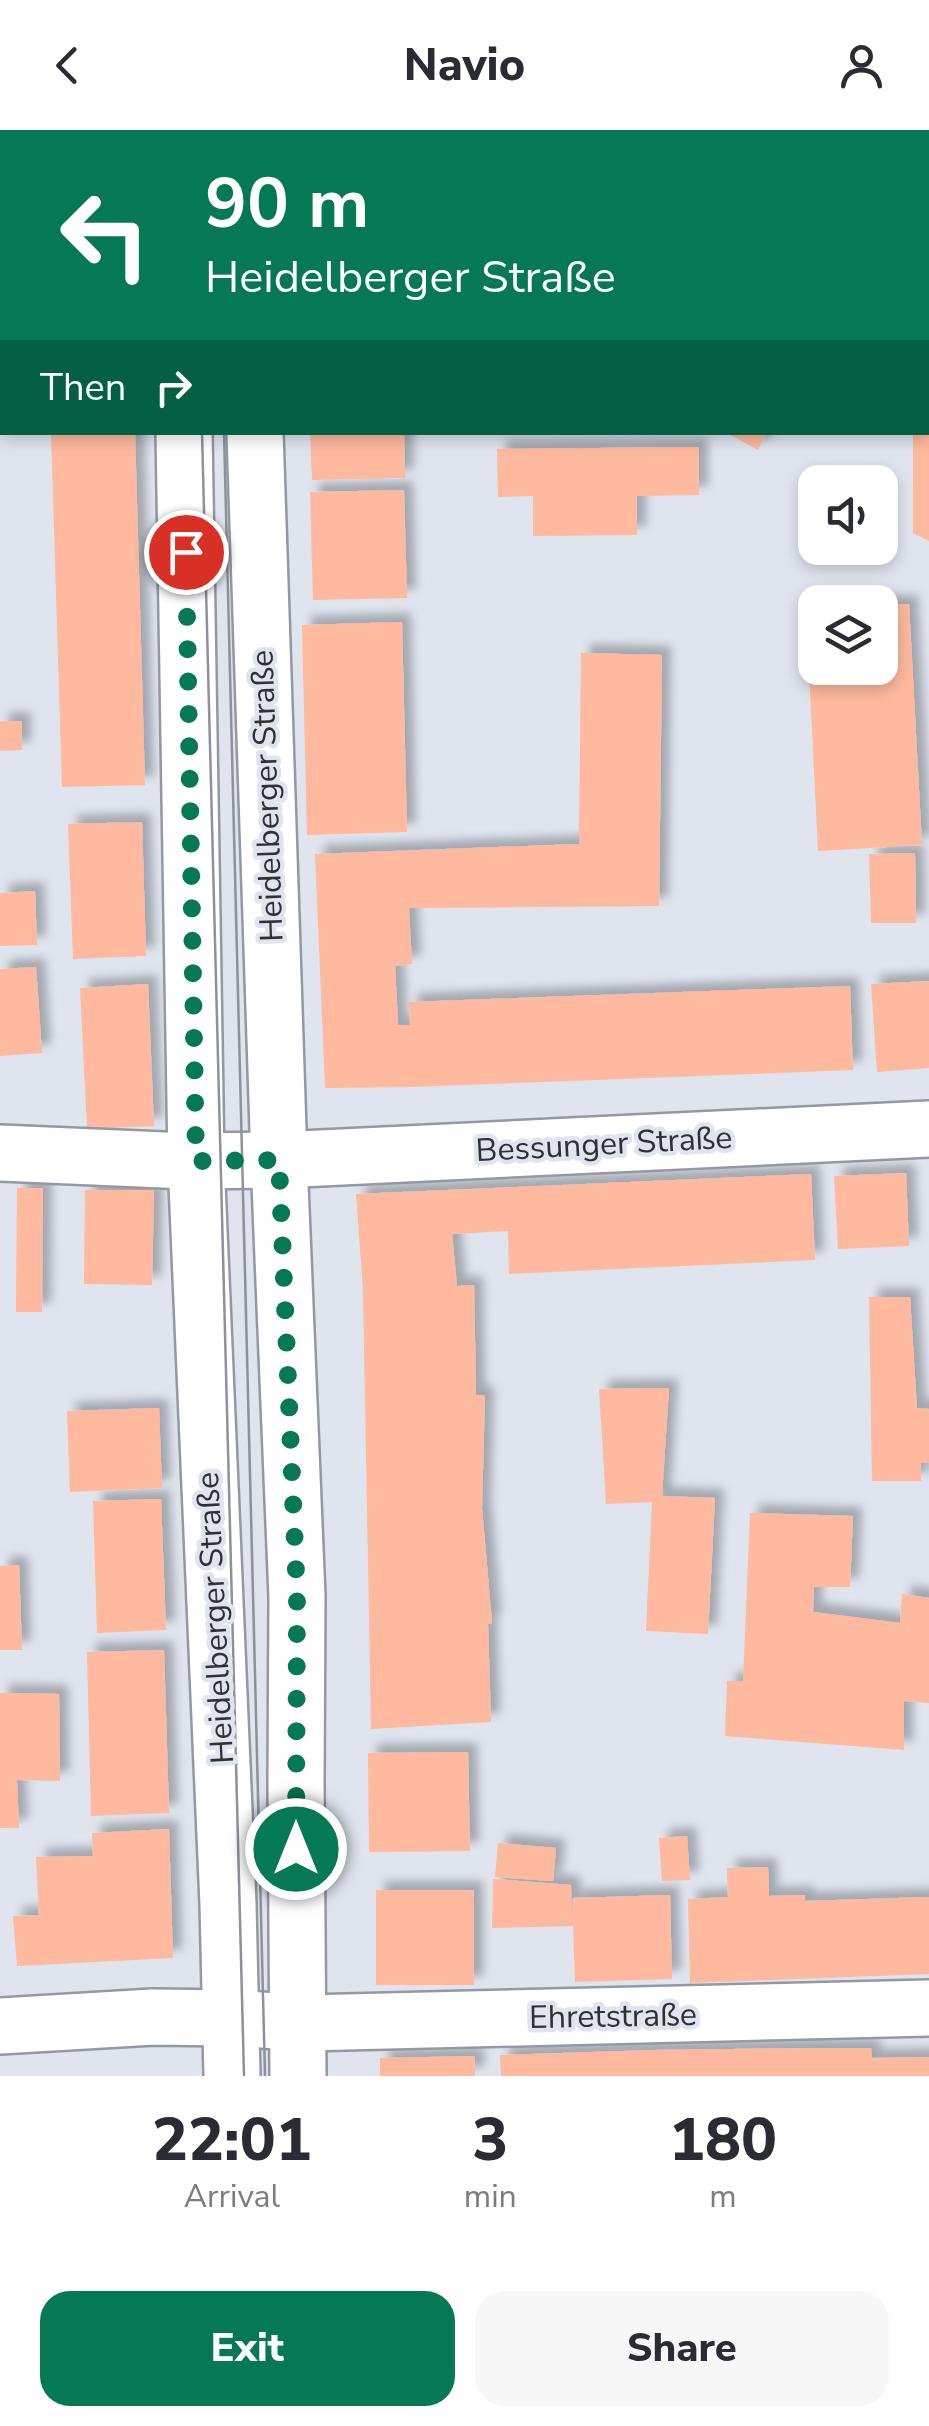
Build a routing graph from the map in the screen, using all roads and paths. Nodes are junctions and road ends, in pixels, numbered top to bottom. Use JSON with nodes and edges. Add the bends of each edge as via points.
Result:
{"nodes":[{"id":1,"x":184,"y":435,"type":"edge"},
{"id":2,"x":255,"y":435,"type":"edge"},
{"id":3,"x":929,"y":1130,"type":"edge"},
{"id":4,"x":0,"y":1152,"type":"edge"},
{"id":5,"x":279,"y":1160,"type":"junction"},
{"id":6,"x":196,"y":1161,"type":"junction"},
{"id":7,"x":929,"y":2008,"type":"edge"},
{"id":8,"x":231,"y":2018,"type":"junction"},
{"id":9,"x":297,"y":2023,"type":"junction"},
{"id":10,"x":0,"y":2026,"type":"edge"},
{"id":11,"x":232,"y":2076,"type":"edge"},
{"id":12,"x":298,"y":2076,"type":"edge"}],
"edges":[{"from":1,"to":6,"type":"main road","name":"Heidelberger Straße"},
{"from":2,"to":5,"type":"main road","name":"Heidelberger Straße"},
{"from":3,"to":5,"type":"main road","name":"Bessunger Straße"},
{"from":4,"to":6,"type":"main road"},
{"from":5,"to":6,"type":"main road"},
{"from":5,"to":9,"type":"main road","name":"Heidelberger Straße","via":[[297,1596]]},
{"from":6,"to":8,"type":"main road","name":"Heidelberger Straße"},
{"from":7,"to":9,"type":"main road","name":"Ehretstraße"},
{"from":8,"to":9,"type":"main road","name":"Ehretstraße"},
{"from":8,"to":10,"type":"main road","name":"Ehretstraße"},
{"from":8,"to":11,"type":"main road","name":"Heidelberger Straße"},
{"from":9,"to":12,"type":"main road","name":"Heidelberger Straße"}]}
